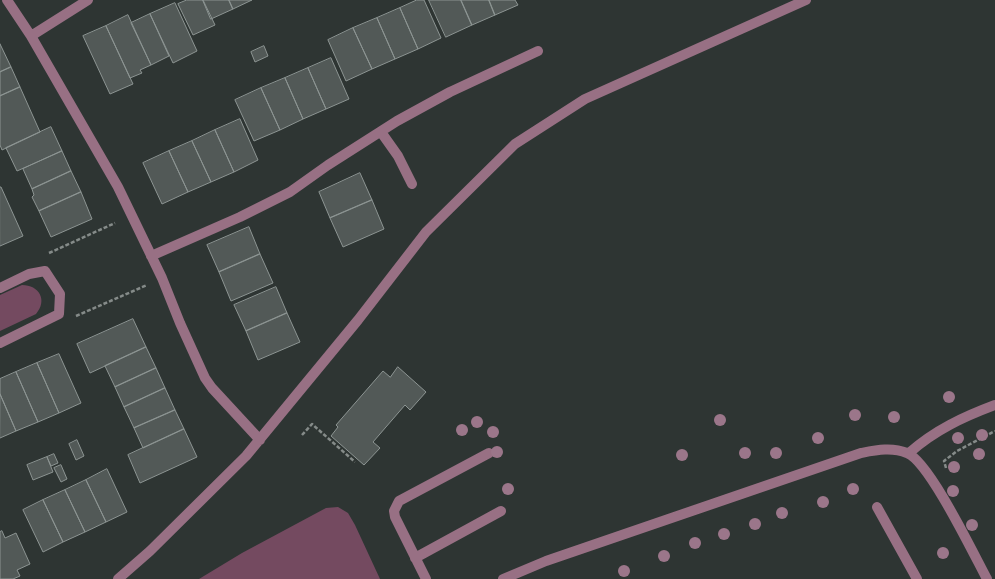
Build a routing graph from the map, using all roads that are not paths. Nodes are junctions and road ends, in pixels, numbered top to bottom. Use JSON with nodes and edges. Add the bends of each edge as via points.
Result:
{"nodes":[{"id":1,"x":6,"y":0,"type":"edge"},
{"id":2,"x":88,"y":0,"type":"edge"},
{"id":3,"x":806,"y":0,"type":"edge"},
{"id":4,"x":31,"y":36,"type":"junction"},
{"id":5,"x":538,"y":51,"type":"dead end"},
{"id":6,"x":381,"y":132,"type":"junction"},
{"id":7,"x":412,"y":184,"type":"dead end"},
{"id":8,"x":151,"y":256,"type":"junction"},
{"id":9,"x":0,"y":288,"type":"edge"},
{"id":10,"x":0,"y":343,"type":"edge"},
{"id":11,"x":995,"y":405,"type":"edge"},
{"id":12,"x":260,"y":440,"type":"junction"},
{"id":13,"x":909,"y":453,"type":"junction"},
{"id":14,"x":489,"y":454,"type":"dead end"},
{"id":15,"x":877,"y":507,"type":"dead end"},
{"id":16,"x":501,"y":512,"type":"dead end"},
{"id":17,"x":415,"y":558,"type":"junction"},
{"id":18,"x":118,"y":579,"type":"edge"},
{"id":19,"x":426,"y":579,"type":"edge"},
{"id":20,"x":504,"y":579,"type":"edge"},
{"id":21,"x":917,"y":579,"type":"edge"},
{"id":22,"x":986,"y":579,"type":"edge"}],
"edges":[{"from":1,"to":4,"type":"street"},
{"from":2,"to":4,"type":"street"},
{"from":3,"to":12,"type":"street","via":[[585,99],[515,144],[426,232]]},
{"from":4,"to":8,"type":"street","via":[[132,215]]},
{"from":5,"to":6,"type":"street","via":[[450,92]]},
{"from":6,"to":7,"type":"street","via":[[398,156]]},
{"from":6,"to":8,"type":"street","via":[[290,192]]},
{"from":8,"to":12,"type":"street","via":[[205,378]]},
{"from":9,"to":10,"type":"street","via":[[29,274],[45,272],[60,294],[59,314]]},
{"from":11,"to":13,"type":"street","via":[[940,429]]},
{"from":12,"to":18,"type":"street","via":[[229,474]]},
{"from":13,"to":20,"type":"street","via":[[895,449],[862,453],[546,561]]},
{"from":13,"to":22,"type":"street","via":[[936,486]]},
{"from":14,"to":17,"type":"street","via":[[399,501],[394,516]]},
{"from":15,"to":21,"type":"street"},
{"from":16,"to":17,"type":"street"},
{"from":17,"to":19,"type":"street"}]}
